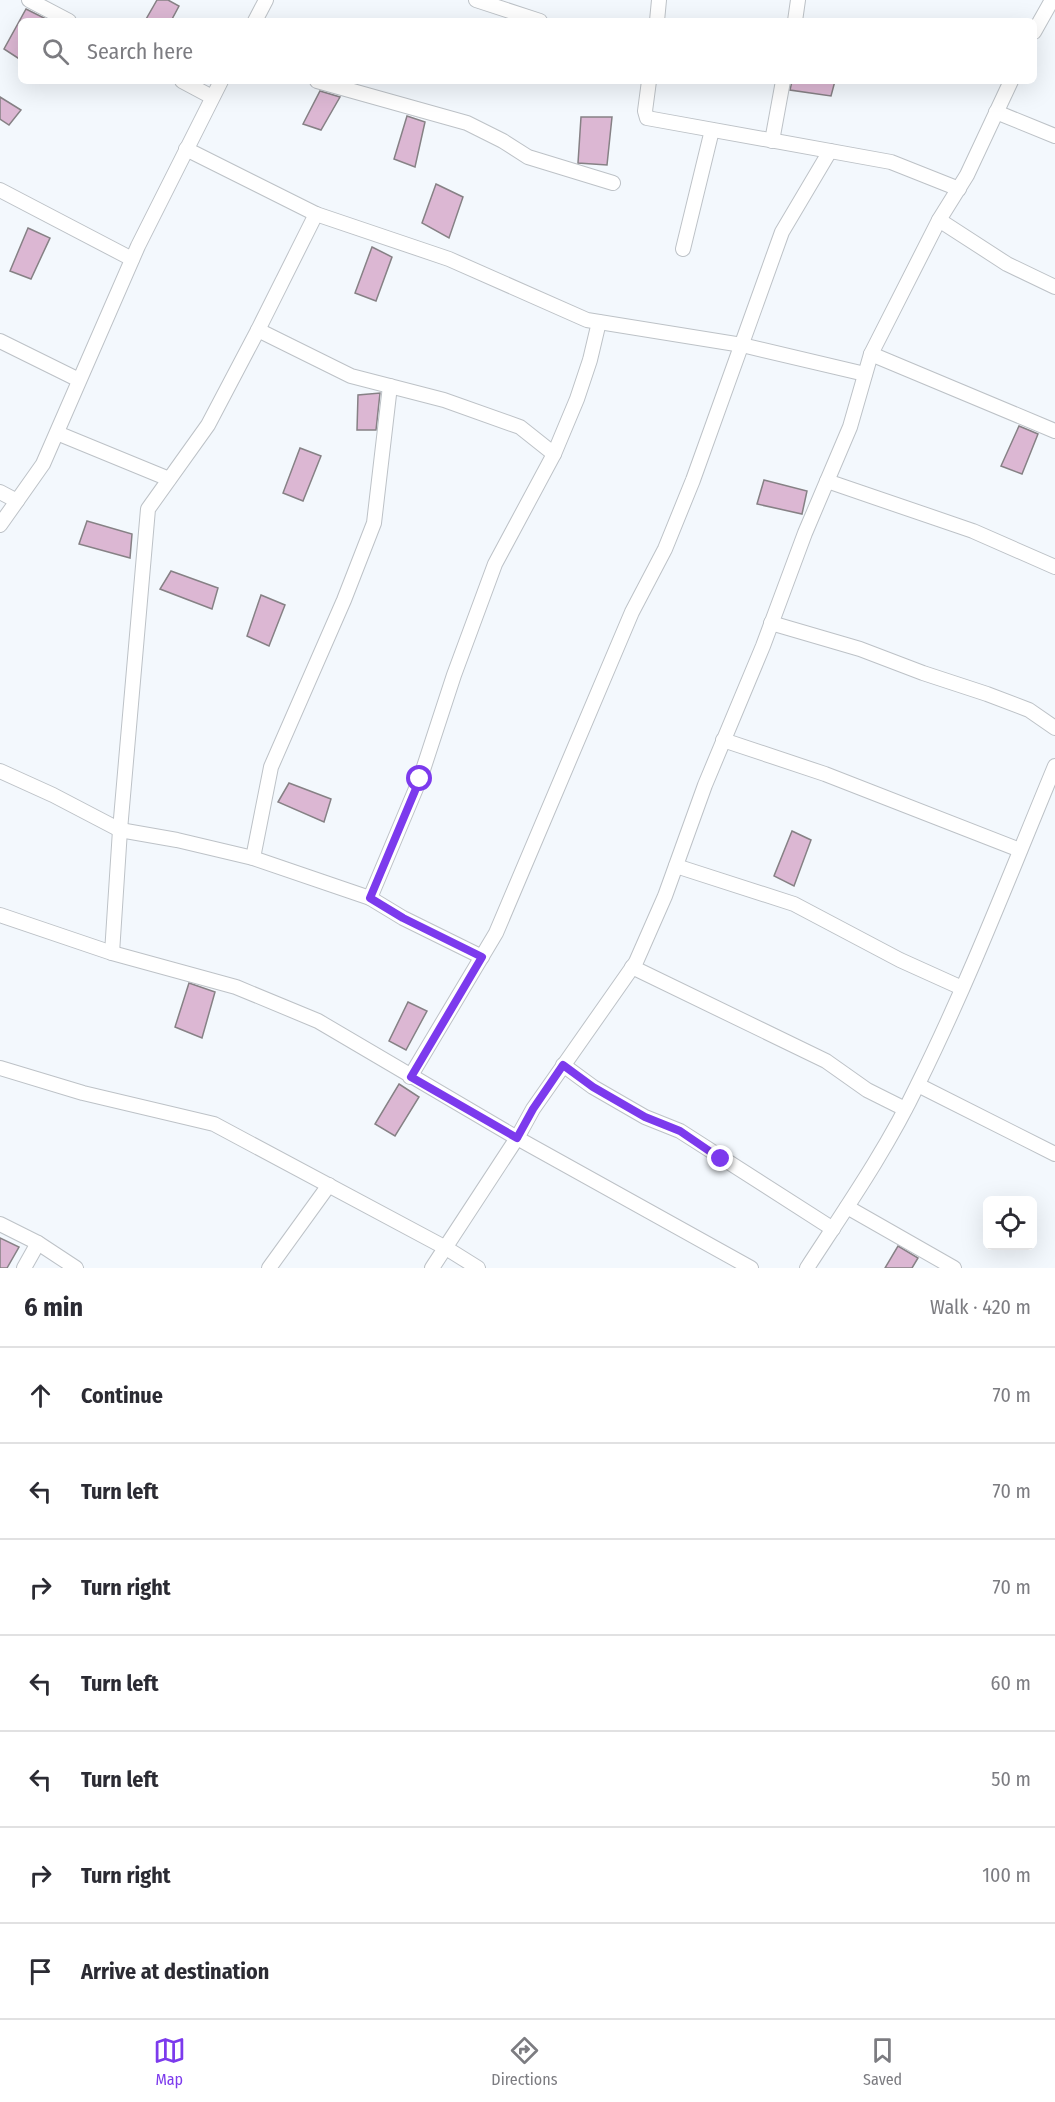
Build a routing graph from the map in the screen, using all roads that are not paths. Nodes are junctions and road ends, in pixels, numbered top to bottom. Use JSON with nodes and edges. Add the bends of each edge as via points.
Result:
{"nodes":[{"id":1,"x":29,"y":0,"type":"edge"},
{"id":2,"x":266,"y":0,"type":"edge"},
{"id":3,"x":476,"y":0,"type":"edge"},
{"id":4,"x":659,"y":0,"type":"edge"},
{"id":5,"x":798,"y":0,"type":"edge"},
{"id":6,"x":1052,"y":0,"type":"edge"},
{"id":7,"x":63,"y":18,"type":"edge"},
{"id":8,"x":257,"y":18,"type":"edge"},
{"id":9,"x":531,"y":18,"type":"edge"},
{"id":10,"x":657,"y":18,"type":"edge"},
{"id":11,"x":795,"y":18,"type":"edge"},
{"id":12,"x":1037,"y":27,"type":"edge"},
{"id":13,"x":188,"y":84,"type":"edge"},
{"id":14,"x":219,"y":84,"type":"edge"},
{"id":15,"x":328,"y":84,"type":"edge"},
{"id":16,"x":650,"y":84,"type":"edge"},
{"id":17,"x":782,"y":84,"type":"edge"},
{"id":18,"x":1010,"y":84,"type":"edge"},
{"id":19,"x":212,"y":97,"type":"junction"},
{"id":20,"x":996,"y":112,"type":"junction"},
{"id":21,"x":712,"y":130,"type":"junction"},
{"id":22,"x":1055,"y":135,"type":"edge"},
{"id":23,"x":772,"y":141,"type":"junction"},
{"id":24,"x":186,"y":149,"type":"junction"},
{"id":25,"x":830,"y":151,"type":"junction"},
{"id":26,"x":613,"y":183,"type":"dead end"},
{"id":27,"x":959,"y":189,"type":"junction"},
{"id":28,"x":0,"y":190,"type":"edge"},
{"id":29,"x":316,"y":214,"type":"junction"},
{"id":30,"x":939,"y":220,"type":"junction"},
{"id":31,"x":683,"y":249,"type":"dead end"},
{"id":32,"x":132,"y":259,"type":"junction"},
{"id":33,"x":1055,"y":287,"type":"edge"},
{"id":34,"x":598,"y":322,"type":"junction"},
{"id":35,"x":258,"y":330,"type":"junction"},
{"id":36,"x":0,"y":341,"type":"edge"},
{"id":37,"x":742,"y":345,"type":"junction"},
{"id":38,"x":871,"y":354,"type":"junction"},
{"id":39,"x":865,"y":374,"type":"junction"},
{"id":40,"x":79,"y":380,"type":"junction"},
{"id":41,"x":390,"y":386,"type":"junction"},
{"id":42,"x":1055,"y":431,"type":"edge"},
{"id":43,"x":57,"y":433,"type":"junction"},
{"id":44,"x":554,"y":454,"type":"junction"},
{"id":45,"x":169,"y":479,"type":"junction"},
{"id":46,"x":827,"y":481,"type":"junction"},
{"id":47,"x":0,"y":492,"type":"edge"},
{"id":48,"x":17,"y":501,"type":"junction"},
{"id":49,"x":0,"y":525,"type":"edge"},
{"id":50,"x":1055,"y":567,"type":"edge"},
{"id":51,"x":771,"y":624,"type":"junction"},
{"id":52,"x":1055,"y":728,"type":"edge"},
{"id":53,"x":723,"y":740,"type":"junction"},
{"id":54,"x":1055,"y":766,"type":"edge"},
{"id":55,"x":0,"y":771,"type":"edge"},
{"id":56,"x":120,"y":830,"type":"junction"},
{"id":57,"x":1020,"y":850,"type":"junction"},
{"id":58,"x":253,"y":858,"type":"junction"},
{"id":59,"x":676,"y":866,"type":"junction"},
{"id":60,"x":370,"y":898,"type":"junction"},
{"id":61,"x":0,"y":915,"type":"edge"},
{"id":62,"x":112,"y":953,"type":"junction"},
{"id":63,"x":482,"y":957,"type":"junction"},
{"id":64,"x":632,"y":967,"type":"junction"},
{"id":65,"x":962,"y":988,"type":"junction"},
{"id":66,"x":563,"y":1065,"type":"junction"},
{"id":67,"x":0,"y":1068,"type":"edge"},
{"id":68,"x":411,"y":1077,"type":"junction"},
{"id":69,"x":918,"y":1085,"type":"junction"},
{"id":70,"x":905,"y":1109,"type":"junction"},
{"id":71,"x":517,"y":1138,"type":"junction"},
{"id":72,"x":1055,"y":1154,"type":"edge"},
{"id":73,"x":329,"y":1185,"type":"junction"},
{"id":74,"x":847,"y":1207,"type":"junction"},
{"id":75,"x":0,"y":1224,"type":"edge"},
{"id":76,"x":833,"y":1229,"type":"junction"},
{"id":77,"x":38,"y":1243,"type":"junction"},
{"id":78,"x":446,"y":1248,"type":"junction"},
{"id":79,"x":24,"y":1268,"type":"edge"},
{"id":80,"x":76,"y":1268,"type":"edge"},
{"id":81,"x":268,"y":1268,"type":"edge"},
{"id":82,"x":432,"y":1268,"type":"edge"},
{"id":83,"x":478,"y":1268,"type":"edge"},
{"id":84,"x":751,"y":1268,"type":"edge"},
{"id":85,"x":807,"y":1268,"type":"edge"},
{"id":86,"x":954,"y":1268,"type":"edge"}],
"edges":[{"from":1,"to":7,"type":"street"},
{"from":2,"to":8,"type":"street"},
{"from":3,"to":9,"type":"street"},
{"from":4,"to":10,"type":"street"},
{"from":5,"to":11,"type":"street"},
{"from":6,"to":12,"type":"street"},
{"from":13,"to":19,"type":"street"},
{"from":14,"to":19,"type":"street"},
{"from":15,"to":26,"type":"street","via":[[467,123],[528,158]]},
{"from":16,"to":21,"type":"street","via":[[647,118]]},
{"from":17,"to":23,"type":"street"},
{"from":18,"to":20,"type":"street"},
{"from":19,"to":24,"type":"street"},
{"from":20,"to":22,"type":"street"},
{"from":20,"to":27,"type":"street"},
{"from":21,"to":23,"type":"street"},
{"from":21,"to":31,"type":"street"},
{"from":23,"to":25,"type":"street"},
{"from":24,"to":29,"type":"street"},
{"from":24,"to":32,"type":"street"},
{"from":25,"to":27,"type":"street","via":[[891,162]]},
{"from":25,"to":37,"type":"street","via":[[782,232]]},
{"from":27,"to":30,"type":"street"},
{"from":28,"to":32,"type":"street"},
{"from":29,"to":34,"type":"street","via":[[449,259]]},
{"from":29,"to":35,"type":"street"},
{"from":30,"to":33,"type":"street","via":[[1006,264]]},
{"from":30,"to":38,"type":"street"},
{"from":32,"to":40,"type":"street"},
{"from":34,"to":37,"type":"street"},
{"from":34,"to":44,"type":"street","via":[[578,399]]},
{"from":35,"to":41,"type":"street","via":[[351,376]]},
{"from":35,"to":45,"type":"street","via":[[208,425]]},
{"from":36,"to":40,"type":"street"},
{"from":37,"to":39,"type":"street"},
{"from":37,"to":63,"type":"street","via":[[665,549],[632,612],[505,913]]},
{"from":38,"to":39,"type":"street"},
{"from":38,"to":42,"type":"street"},
{"from":39,"to":46,"type":"street","via":[[850,427]]},
{"from":40,"to":43,"type":"street"},
{"from":41,"to":44,"type":"street","via":[[520,427]]},
{"from":41,"to":58,"type":"street","via":[[374,523],[271,766]]},
{"from":43,"to":45,"type":"street"},
{"from":43,"to":48,"type":"street","via":[[43,465]]},
{"from":44,"to":60,"type":"street","via":[[495,564],[420,779]]},
{"from":45,"to":56,"type":"street","via":[[148,509]]},
{"from":46,"to":50,"type":"street","via":[[974,531]]},
{"from":46,"to":51,"type":"street"},
{"from":47,"to":48,"type":"street"},
{"from":48,"to":49,"type":"street"},
{"from":51,"to":52,"type":"street","via":[[860,649],[987,694],[1029,710]]},
{"from":51,"to":53,"type":"street"},
{"from":53,"to":57,"type":"street","via":[[836,778]]},
{"from":53,"to":59,"type":"street"},
{"from":54,"to":57,"type":"street"},
{"from":55,"to":56,"type":"street"},
{"from":56,"to":58,"type":"street"},
{"from":56,"to":62,"type":"street"},
{"from":57,"to":65,"type":"street"},
{"from":58,"to":60,"type":"street"},
{"from":59,"to":64,"type":"street"},
{"from":59,"to":65,"type":"street","via":[[794,904]]},
{"from":60,"to":63,"type":"street"},
{"from":61,"to":62,"type":"street"},
{"from":62,"to":68,"type":"street","via":[[256,995],[318,1021]]},
{"from":63,"to":68,"type":"street"},
{"from":64,"to":66,"type":"street"},
{"from":64,"to":70,"type":"street","via":[[826,1061],[867,1090]]},
{"from":65,"to":69,"type":"street"},
{"from":66,"to":71,"type":"street"},
{"from":66,"to":76,"type":"street","via":[[645,1117],[680,1131]]},
{"from":67,"to":73,"type":"street","via":[[82,1093],[214,1124]]},
{"from":68,"to":71,"type":"street"},
{"from":69,"to":70,"type":"street"},
{"from":69,"to":72,"type":"street"},
{"from":70,"to":74,"type":"street"},
{"from":71,"to":78,"type":"street"},
{"from":71,"to":84,"type":"street"},
{"from":73,"to":78,"type":"street"},
{"from":73,"to":81,"type":"street"},
{"from":74,"to":76,"type":"street"},
{"from":74,"to":86,"type":"street"},
{"from":75,"to":77,"type":"street"},
{"from":76,"to":85,"type":"street"},
{"from":77,"to":79,"type":"street"},
{"from":77,"to":80,"type":"street"},
{"from":78,"to":82,"type":"street"},
{"from":78,"to":83,"type":"street"}]}
